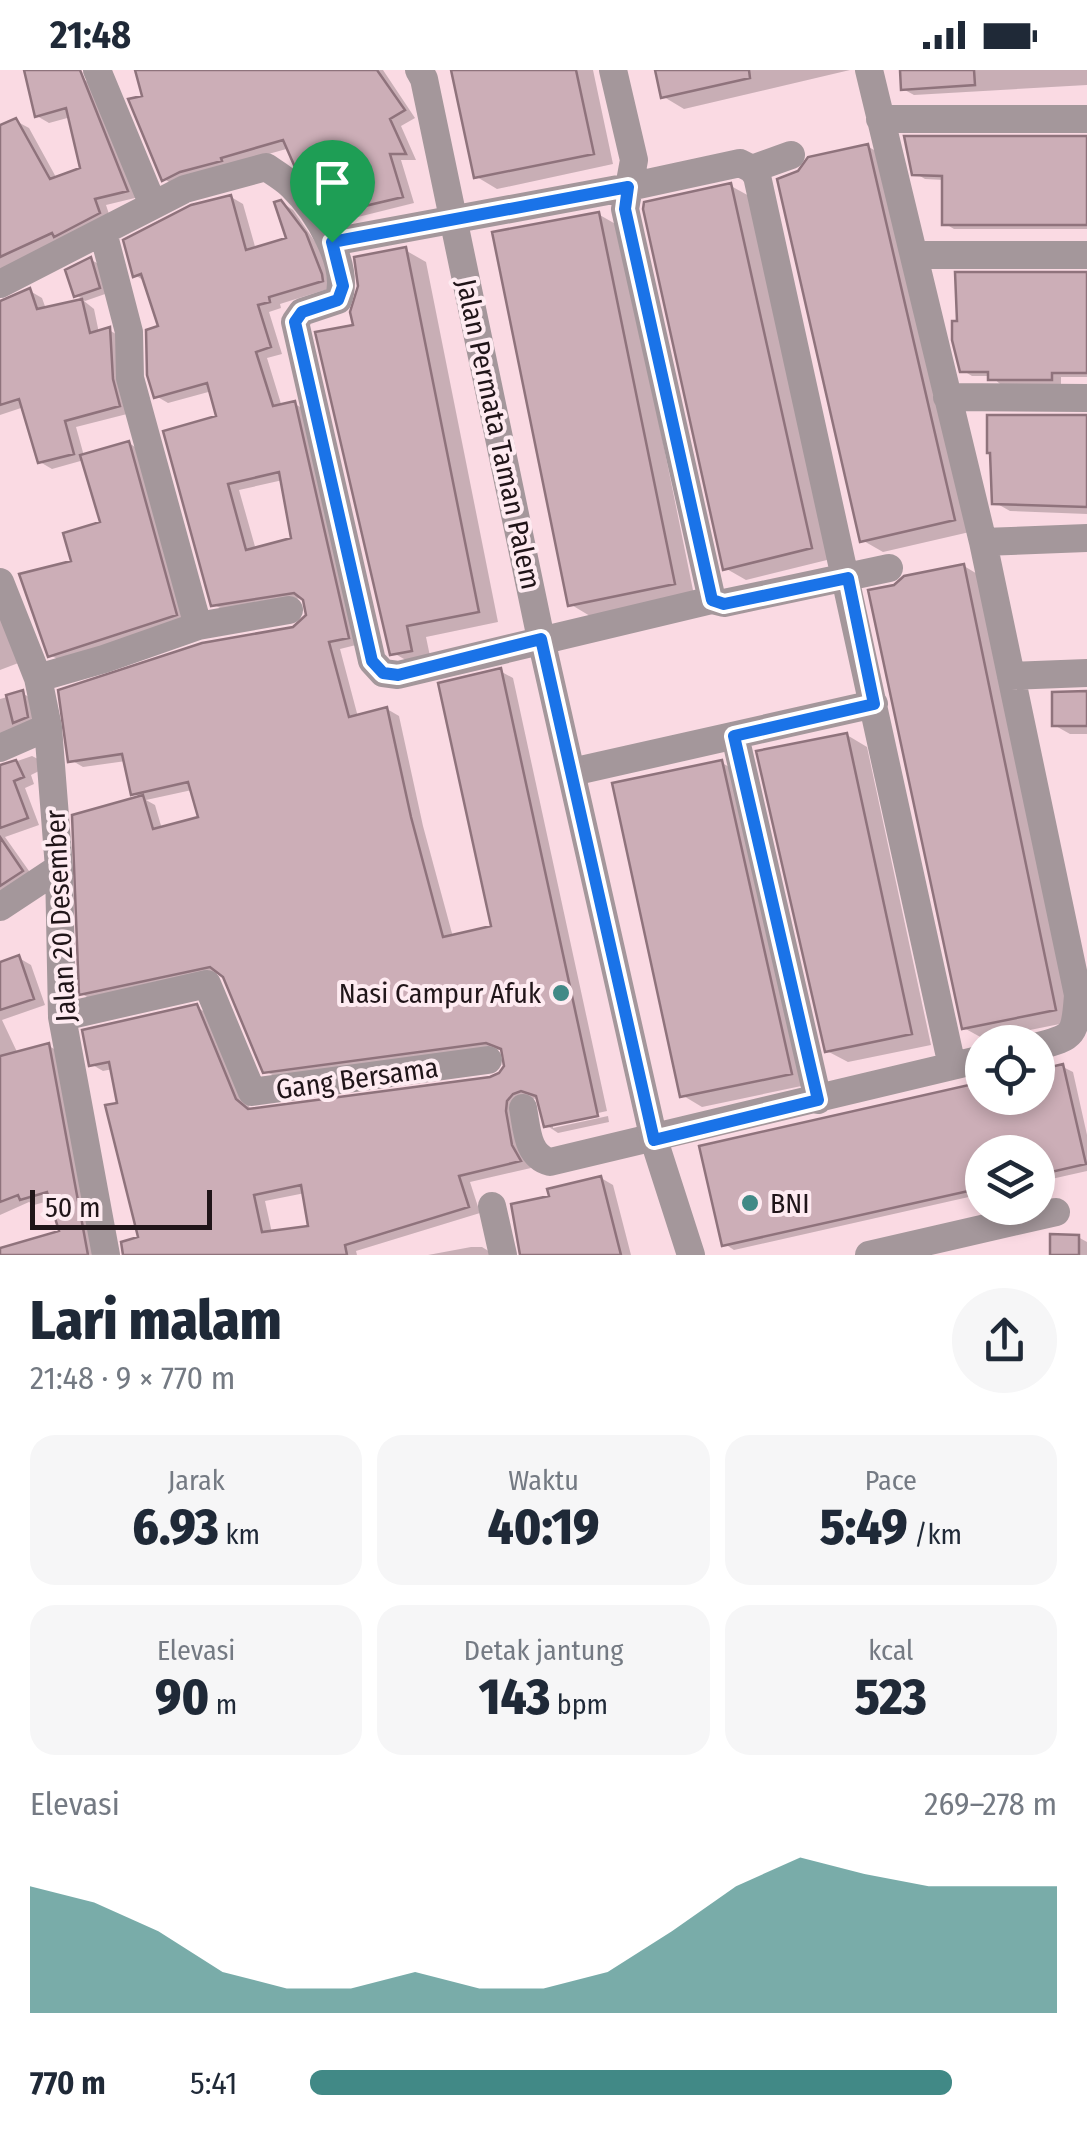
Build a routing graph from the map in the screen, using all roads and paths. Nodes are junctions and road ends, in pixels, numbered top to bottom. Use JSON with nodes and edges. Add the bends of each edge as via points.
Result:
{"nodes":[{"id":1,"x":97,"y":70,"type":"edge"},
{"id":2,"x":614,"y":70,"type":"edge"},
{"id":3,"x":870,"y":70,"type":"edge"},
{"id":4,"x":422,"y":73,"type":"edge"},
{"id":5,"x":880,"y":119,"type":"junction"},
{"id":6,"x":1087,"y":119,"type":"edge"},
{"id":7,"x":791,"y":156,"type":"dead end"},
{"id":8,"x":752,"y":168,"type":"junction"},
{"id":9,"x":628,"y":187,"type":"junction"},
{"id":10,"x":153,"y":205,"type":"junction"},
{"id":11,"x":454,"y":219,"type":"junction"},
{"id":12,"x":102,"y":232,"type":"junction"},
{"id":13,"x":332,"y":242,"type":"junction"},
{"id":14,"x":914,"y":255,"type":"junction"},
{"id":15,"x":1087,"y":255,"type":"edge"},
{"id":16,"x":0,"y":284,"type":"edge"},
{"id":17,"x":946,"y":396,"type":"junction"},
{"id":18,"x":1087,"y":398,"type":"edge"},
{"id":19,"x":1087,"y":538,"type":"edge"},
{"id":20,"x":984,"y":548,"type":"junction"},
{"id":21,"x":889,"y":568,"type":"dead end"},
{"id":22,"x":848,"y":578,"type":"junction"},
{"id":23,"x":0,"y":582,"type":"edge"},
{"id":24,"x":712,"y":600,"type":"junction"},
{"id":25,"x":289,"y":610,"type":"dead end"},
{"id":26,"x":198,"y":626,"type":"junction"},
{"id":27,"x":541,"y":639,"type":"junction"},
{"id":28,"x":1087,"y":674,"type":"edge"},
{"id":29,"x":1012,"y":676,"type":"junction"},
{"id":30,"x":38,"y":678,"type":"junction"},
{"id":31,"x":874,"y":704,"type":"junction"},
{"id":32,"x":48,"y":727,"type":"junction"},
{"id":33,"x":734,"y":736,"type":"junction"},
{"id":34,"x":0,"y":748,"type":"edge"},
{"id":35,"x":572,"y":772,"type":"junction"},
{"id":36,"x":59,"y":868,"type":"junction"},
{"id":37,"x":0,"y":907,"type":"edge"},
{"id":38,"x":62,"y":1017,"type":"junction"},
{"id":39,"x":1055,"y":1042,"type":"edge"},
{"id":40,"x":488,"y":1060,"type":"dead end"},
{"id":41,"x":965,"y":1063,"type":"edge"},
{"id":42,"x":952,"y":1066,"type":"junction"},
{"id":43,"x":818,"y":1100,"type":"junction"},
{"id":44,"x":522,"y":1108,"type":"dead end"},
{"id":45,"x":654,"y":1140,"type":"junction"},
{"id":46,"x":492,"y":1206,"type":"dead end"},
{"id":47,"x":1056,"y":1212,"type":"dead end"},
{"id":48,"x":106,"y":1255,"type":"edge"},
{"id":49,"x":503,"y":1255,"type":"edge"},
{"id":50,"x":691,"y":1255,"type":"edge"},
{"id":51,"x":869,"y":1255,"type":"edge"}],
"edges":[{"from":1,"to":10,"type":"street"},
{"from":2,"to":9,"type":"street","via":[[634,160]]},
{"from":3,"to":5,"type":"street"},
{"from":4,"to":11,"type":"street","name":"Jalan Permata Taman Palem"},
{"from":5,"to":6,"type":"street"},
{"from":5,"to":14,"type":"street"},
{"from":7,"to":8,"type":"street"},
{"from":8,"to":9,"type":"street","via":[[740,163]]},
{"from":8,"to":22,"type":"street"},
{"from":9,"to":11,"type":"street"},
{"from":9,"to":24,"type":"street","via":[[625,209]]},
{"from":10,"to":12,"type":"street"},
{"from":10,"to":13,"type":"street","via":[[266,167],[293,186]]},
{"from":11,"to":13,"type":"street"},
{"from":11,"to":27,"type":"street","name":"Jalan Permata Taman Palem"},
{"from":12,"to":16,"type":"street"},
{"from":12,"to":26,"type":"street","via":[[129,332],[130,378]]},
{"from":13,"to":27,"type":"street","via":[[343,286],[338,300],[302,312],[295,322],[372,661],[383,673],[398,675]]},
{"from":14,"to":15,"type":"street"},
{"from":14,"to":17,"type":"street"},
{"from":17,"to":18,"type":"street"},
{"from":17,"to":20,"type":"street"},
{"from":19,"to":20,"type":"street"},
{"from":20,"to":29,"type":"street"},
{"from":21,"to":22,"type":"street"},
{"from":22,"to":24,"type":"street","via":[[724,604]]},
{"from":22,"to":31,"type":"street"},
{"from":23,"to":30,"type":"street","name":"Jalan 20 Desember"},
{"from":24,"to":27,"type":"street"},
{"from":25,"to":26,"type":"street"},
{"from":26,"to":30,"type":"street"},
{"from":27,"to":35,"type":"street","name":"Jalan Permata Taman Palem"},
{"from":28,"to":29,"type":"street"},
{"from":29,"to":39,"type":"street","via":[[1078,995],[1072,1034]]},
{"from":30,"to":32,"type":"street","name":"Jalan 20 Desember"},
{"from":31,"to":33,"type":"street"},
{"from":31,"to":42,"type":"street"},
{"from":32,"to":34,"type":"street"},
{"from":32,"to":36,"type":"street","name":"Jalan 20 Desember"},
{"from":33,"to":35,"type":"street"},
{"from":33,"to":43,"type":"street"},
{"from":35,"to":45,"type":"street","name":"Jalan Permata Taman Palem"},
{"from":36,"to":37,"type":"street"},
{"from":36,"to":38,"type":"street","name":"Jalan 20 Desember"},
{"from":38,"to":40,"type":"street","name":"Gang Bersama","via":[[207,984],[252,1092]]},
{"from":38,"to":48,"type":"street","name":"Jalan 20 Desember"},
{"from":41,"to":42,"type":"street"},
{"from":42,"to":43,"type":"street"},
{"from":43,"to":45,"type":"street"},
{"from":44,"to":45,"type":"street","via":[[533,1151],[543,1161]]},
{"from":45,"to":50,"type":"street","name":"Jalan Permata Taman Palem"},
{"from":46,"to":49,"type":"street"},
{"from":47,"to":51,"type":"street"}]}
